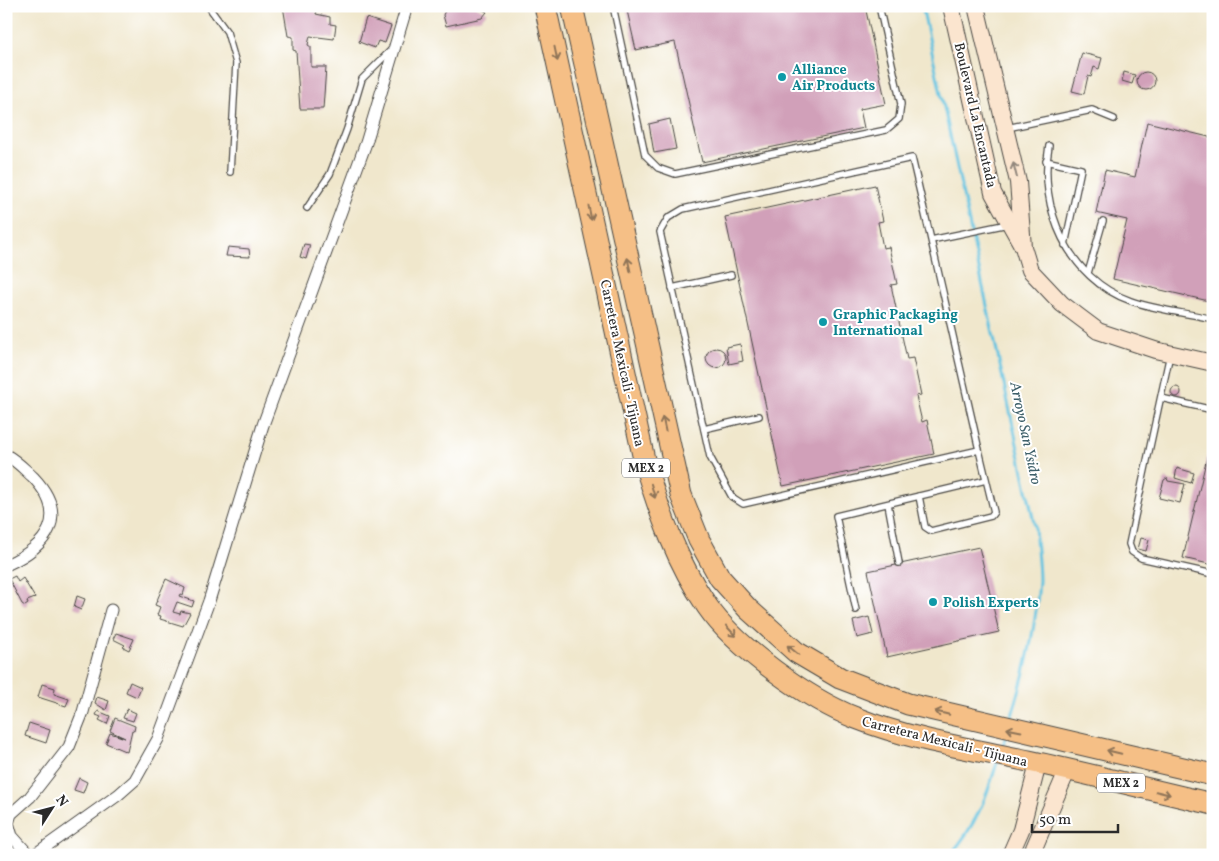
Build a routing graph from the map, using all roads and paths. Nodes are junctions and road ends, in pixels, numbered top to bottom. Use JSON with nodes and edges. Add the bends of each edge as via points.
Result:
{"nodes":[{"id":1,"x":208,"y":6,"type":"edge"},
{"id":2,"x":407,"y":6,"type":"edge"},
{"id":3,"x":545,"y":6,"type":"edge"},
{"id":4,"x":572,"y":6,"type":"edge"},
{"id":5,"x":613,"y":6,"type":"edge"},
{"id":6,"x":879,"y":6,"type":"edge"},
{"id":7,"x":950,"y":6,"type":"edge"},
{"id":8,"x":976,"y":6,"type":"edge"},
{"id":9,"x":394,"y":47,"type":"junction"},
{"id":10,"x":1114,"y":119,"type":"dead end"},
{"id":11,"x":1005,"y":128,"type":"junction"},
{"id":12,"x":1049,"y":146,"type":"dead end"},
{"id":13,"x":1046,"y":161,"type":"junction"},
{"id":14,"x":230,"y":172,"type":"dead end"},
{"id":15,"x":307,"y":208,"type":"dead end"},
{"id":16,"x":1016,"y":221,"type":"junction"},
{"id":17,"x":1103,"y":221,"type":"dead end"},
{"id":18,"x":931,"y":240,"type":"junction"},
{"id":19,"x":1065,"y":245,"type":"junction"},
{"id":20,"x":1088,"y":273,"type":"junction"},
{"id":21,"x":731,"y":275,"type":"dead end"},
{"id":22,"x":672,"y":288,"type":"junction"},
{"id":23,"x":1213,"y":319,"type":"edge"},
{"id":24,"x":1170,"y":353,"type":"junction"},
{"id":25,"x":1213,"y":363,"type":"edge"},
{"id":26,"x":1161,"y":398,"type":"junction"},
{"id":27,"x":1213,"y":410,"type":"edge"},
{"id":28,"x":759,"y":416,"type":"dead end"},
{"id":29,"x":704,"y":429,"type":"junction"},
{"id":30,"x":979,"y":450,"type":"junction"},
{"id":31,"x":6,"y":456,"type":"edge"},
{"id":32,"x":986,"y":480,"type":"junction"},
{"id":33,"x":919,"y":496,"type":"junction"},
{"id":34,"x":888,"y":504,"type":"junction"},
{"id":35,"x":899,"y":563,"type":"dead end"},
{"id":36,"x":6,"y":565,"type":"edge"},
{"id":37,"x":1213,"y":574,"type":"edge"},
{"id":38,"x":111,"y":610,"type":"dead end"},
{"id":39,"x":856,"y":610,"type":"dead end"},
{"id":40,"x":1034,"y":762,"type":"junction"},
{"id":41,"x":1067,"y":771,"type":"junction"},
{"id":42,"x":1213,"y":775,"type":"edge"},
{"id":43,"x":1213,"y":804,"type":"edge"},
{"id":44,"x":1023,"y":852,"type":"edge"},
{"id":45,"x":29,"y":855,"type":"edge"},
{"id":46,"x":34,"y":855,"type":"edge"}],
"edges":[{"from":1,"to":14,"type":"lane","via":[[227,32],[236,63]]},
{"from":2,"to":9,"type":"street"},
{"from":3,"to":40,"type":"highway","name":"Carretera Mexicali - Tijuana","number":"MEX 2","one_way":true,"via":[[645,464],[660,515],[708,607],[747,649],[801,690],[856,718],[985,753]]},
{"from":42,"to":4,"type":"highway","name":"Carretera Mexicali - Tijuana","number":"MEX 2","one_way":true,"via":[[908,704],[840,678],[796,652],[748,609],[720,578],[699,540],[681,495]]},
{"from":5,"to":6,"type":"lane","via":[[645,155],[658,168],[675,174],[886,130],[900,119],[901,104]]},
{"from":7,"to":16,"type":"main road","name":"Boulevard La Encantada","via":[[993,193]]},
{"from":8,"to":11,"type":"main road","name":"Boulevard La Encantada"},
{"from":9,"to":15,"type":"lane","via":[[362,79],[348,129],[330,174]]},
{"from":9,"to":46,"type":"street","via":[[366,143],[263,425],[208,601],[158,739],[135,780]]},
{"from":10,"to":11,"type":"lane","via":[[1092,110]]},
{"from":16,"to":11,"type":"main road","name":"Boulevard La Encantada","one_way":true,"via":[[1018,182]]},
{"from":12,"to":13,"type":"lane"},
{"from":13,"to":19,"type":"lane","via":[[1046,186],[1054,223]]},
{"from":13,"to":19,"type":"lane","via":[[1081,169]]},
{"from":16,"to":18,"type":"lane","via":[[990,230]]},
{"from":16,"to":24,"type":"main road","name":"Boulevard La Encantada","via":[[1030,270],[1062,304],[1098,331]]},
{"from":17,"to":20,"type":"lane"},
{"from":18,"to":22,"type":"lane","via":[[912,158],[683,209],[668,218],[660,232]]},
{"from":18,"to":30,"type":"lane"},
{"from":19,"to":20,"type":"lane"},
{"from":20,"to":23,"type":"lane","via":[[1130,301]]},
{"from":21,"to":22,"type":"lane"},
{"from":22,"to":29,"type":"lane"},
{"from":24,"to":25,"type":"main road","name":"Boulevard La Encantada"},
{"from":24,"to":26,"type":"lane"},
{"from":26,"to":27,"type":"lane"},
{"from":26,"to":37,"type":"lane","via":[[1129,544],[1132,552],[1141,558]]},
{"from":28,"to":29,"type":"lane"},
{"from":29,"to":30,"type":"lane","via":[[710,458],[732,497],[743,504]]},
{"from":30,"to":32,"type":"lane"},
{"from":31,"to":36,"type":"street","via":[[16,460],[49,497],[53,516],[40,544],[26,556]]},
{"from":32,"to":33,"type":"lane"},
{"from":32,"to":33,"type":"lane","via":[[994,512],[986,519],[931,531],[925,527]]},
{"from":33,"to":34,"type":"lane"},
{"from":34,"to":35,"type":"lane"},
{"from":34,"to":39,"type":"lane","via":[[836,516]]},
{"from":38,"to":45,"type":"street","via":[[83,712],[69,747],[30,797],[11,814],[8,823],[12,836]]},
{"from":40,"to":41,"type":"highway","name":"Carretera Mexicali - Tijuana","number":"MEX 2"},
{"from":40,"to":44,"type":"main road"},
{"from":41,"to":43,"type":"highway","name":"Carretera Mexicali - Tijuana","number":"MEX 2","one_way":true},
{"from":41,"to":44,"type":"main road"}]}
